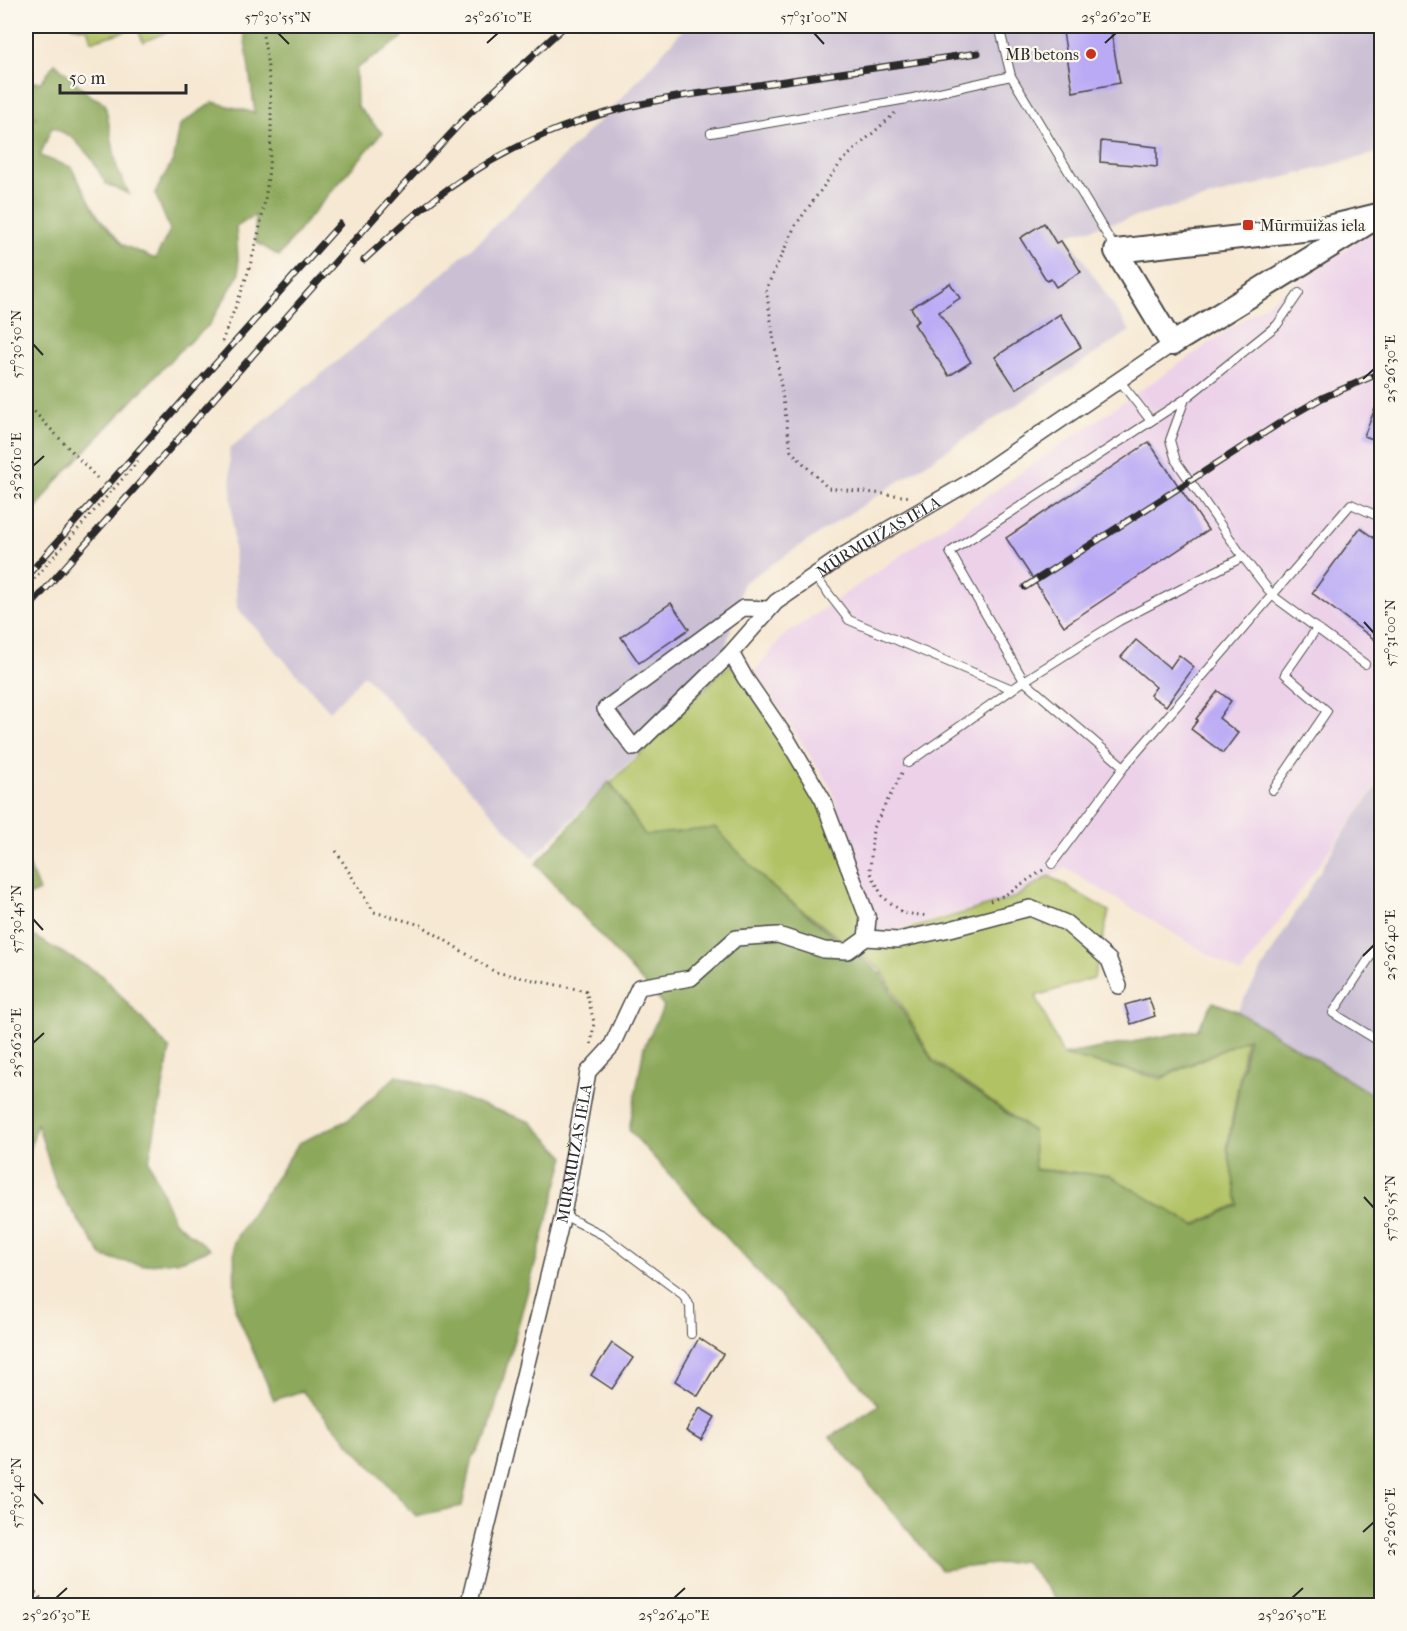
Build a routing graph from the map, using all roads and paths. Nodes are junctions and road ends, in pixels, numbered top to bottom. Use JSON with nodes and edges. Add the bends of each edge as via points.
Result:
{"nodes":[{"id":1,"x":261,"y":26,"type":"edge"},
{"id":2,"x":999,"y":26,"type":"edge"},
{"id":3,"x":1011,"y":76,"type":"junction"},
{"id":4,"x":913,"y":98,"type":"junction"},
{"id":5,"x":711,"y":133,"type":"dead end"},
{"id":6,"x":1380,"y":215,"type":"edge"},
{"id":7,"x":1116,"y":252,"type":"junction"},
{"id":8,"x":1299,"y":292,"type":"dead end"},
{"id":9,"x":222,"y":342,"type":"dead end"},
{"id":10,"x":1172,"y":344,"type":"junction"},
{"id":11,"x":1119,"y":380,"type":"junction"},
{"id":12,"x":1185,"y":399,"type":"junction"},
{"id":13,"x":26,"y":403,"type":"edge"},
{"id":14,"x":1151,"y":422,"type":"junction"},
{"id":15,"x":140,"y":459,"type":"dead end"},
{"id":16,"x":97,"y":478,"type":"dead end"},
{"id":17,"x":939,"y":500,"type":"junction"},
{"id":18,"x":1382,"y":518,"type":"edge"},
{"id":19,"x":1243,"y":557,"type":"junction"},
{"id":20,"x":814,"y":575,"type":"junction"},
{"id":21,"x":26,"y":588,"type":"edge"},
{"id":22,"x":1273,"y":596,"type":"junction"},
{"id":23,"x":770,"y":609,"type":"junction"},
{"id":24,"x":1317,"y":628,"type":"junction"},
{"id":25,"x":731,"y":653,"type":"junction"},
{"id":26,"x":1365,"y":664,"type":"dead end"},
{"id":27,"x":1024,"y":681,"type":"junction"},
{"id":28,"x":1012,"y":689,"type":"junction"},
{"id":29,"x":908,"y":763,"type":"joint"},
{"id":30,"x":1125,"y":767,"type":"junction"},
{"id":31,"x":1273,"y":790,"type":"dead end"},
{"id":32,"x":336,"y":851,"type":"dead end"},
{"id":33,"x":1052,"y":864,"type":"joint"},
{"id":34,"x":985,"y":902,"type":"dead end"},
{"id":35,"x":937,"y":915,"type":"dead end"},
{"id":36,"x":866,"y":938,"type":"junction"},
{"id":37,"x":1382,"y":939,"type":"edge"},
{"id":38,"x":1119,"y":986,"type":"dead end"},
{"id":39,"x":1382,"y":1043,"type":"edge"},
{"id":40,"x":588,"y":1072,"type":"junction"},
{"id":41,"x":563,"y":1215,"type":"junction"},
{"id":42,"x":692,"y":1334,"type":"dead end"},
{"id":43,"x":26,"y":1585,"type":"edge"},
{"id":44,"x":50,"y":1605,"type":"edge"},
{"id":45,"x":468,"y":1605,"type":"edge"}],
"edges":[{"from":1,"to":9,"type":"path","via":[[267,50],[271,122],[267,195],[250,265]]},
{"from":2,"to":3,"type":"lane"},
{"from":3,"to":4,"type":"lane"},
{"from":3,"to":7,"type":"lane"},
{"from":4,"to":5,"type":"lane"},
{"from":4,"to":17,"type":"path","via":[[842,161],[795,226],[766,289],[791,451],[828,488]]},
{"from":6,"to":7,"type":"street","via":[[1329,228]]},
{"from":6,"to":10,"type":"street","name":"MŪRMUIŽAS IELA"},
{"from":7,"to":10,"type":"street"},
{"from":8,"to":12,"type":"lane","via":[[1277,325]]},
{"from":10,"to":11,"type":"street","name":"MŪRMUIŽAS IELA"},
{"from":11,"to":14,"type":"lane"},
{"from":11,"to":17,"type":"street","name":"MŪRMUIŽAS IELA"},
{"from":12,"to":14,"type":"lane"},
{"from":12,"to":19,"type":"lane","via":[[1170,440],[1176,461]]},
{"from":13,"to":16,"type":"path"},
{"from":14,"to":27,"type":"lane","via":[[950,552]]},
{"from":15,"to":21,"type":"path"},
{"from":17,"to":20,"type":"street","name":"MŪRMUIŽAS IELA"},
{"from":18,"to":22,"type":"lane","via":[[1351,504]]},
{"from":19,"to":22,"type":"lane"},
{"from":19,"to":27,"type":"lane","via":[[1119,621]]},
{"from":20,"to":23,"type":"street","name":"MŪRMUIŽAS IELA"},
{"from":20,"to":28,"type":"lane","via":[[849,620]]},
{"from":22,"to":24,"type":"lane"},
{"from":22,"to":30,"type":"lane"},
{"from":23,"to":25,"type":"street","name":"MŪRMUIŽAS IELA"},
{"from":23,"to":25,"type":"street","name":"MŪRMUIŽAS IELA","via":[[743,608],[605,709],[634,748]]},
{"from":24,"to":26,"type":"lane"},
{"from":24,"to":31,"type":"lane","via":[[1285,675],[1327,711]]},
{"from":25,"to":36,"type":"street","via":[[823,800],[868,920]]},
{"from":27,"to":28,"type":"lane"},
{"from":27,"to":30,"type":"lane"},
{"from":28,"to":29,"type":"lane"},
{"from":29,"to":35,"type":"path","via":[[873,828],[870,871],[882,896],[903,913]]},
{"from":30,"to":33,"type":"lane"},
{"from":32,"to":40,"type":"path","via":[[374,912],[421,925],[495,972],[586,992],[594,1022]]},
{"from":33,"to":34,"type":"path","via":[[1005,895]]},
{"from":36,"to":38,"type":"street","via":[[897,940],[1030,908],[1066,923],[1109,960]]},
{"from":36,"to":40,"type":"street","name":"MŪRMUIŽAS IELA","via":[[848,951],[824,950],[778,935],[736,938],[691,978],[639,987],[611,1047]]},
{"from":37,"to":39,"type":"lane","via":[[1333,1013]]},
{"from":40,"to":41,"type":"street","name":"MŪRMUIŽAS IELA"},
{"from":41,"to":42,"type":"lane","via":[[603,1235],[682,1294],[690,1306]]},
{"from":41,"to":45,"type":"street","name":"MŪRMUIŽAS IELA"},
{"from":43,"to":44,"type":"path"}]}
